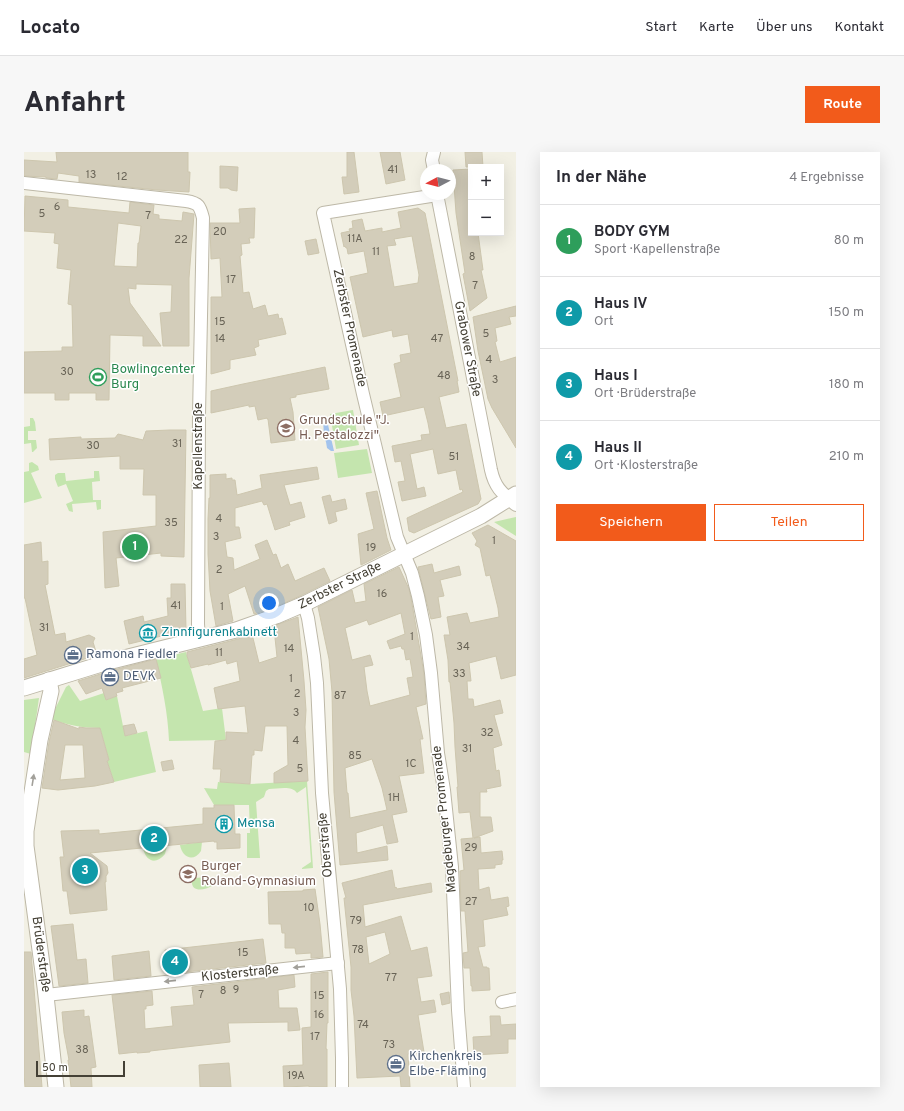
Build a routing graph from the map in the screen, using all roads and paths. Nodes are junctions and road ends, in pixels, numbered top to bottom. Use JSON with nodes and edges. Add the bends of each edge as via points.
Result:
{"nodes":[{"id":1,"x":24,"y":183,"type":"edge"},
{"id":2,"x":420,"y":198,"type":"edge"},
{"id":3,"x":438,"y":200,"type":"edge"},
{"id":4,"x":514,"y":499,"type":"edge"},
{"id":5,"x":403,"y":555,"type":"junction"},
{"id":6,"x":304,"y":604,"type":"junction"},
{"id":7,"x":199,"y":639,"type":"junction"},
{"id":8,"x":49,"y":680,"type":"junction"},
{"id":9,"x":24,"y":688,"type":"edge"},
{"id":10,"x":29,"y":903,"type":"edge"},
{"id":11,"x":338,"y":963,"type":"junction"},
{"id":12,"x":46,"y":995,"type":"junction"},
{"id":13,"x":516,"y":998,"type":"edge"},
{"id":14,"x":502,"y":1002,"type":"dead end"},
{"id":15,"x":56,"y":1087,"type":"edge"},
{"id":16,"x":342,"y":1087,"type":"edge"},
{"id":17,"x":464,"y":1087,"type":"edge"}],
"edges":[{"from":1,"to":7,"type":"street","name":"Kapellenstraße","via":[[193,202],[199,205],[202,211]]},
{"from":2,"to":5,"type":"street","name":"Zerbster Promenade","via":[[323,213],[363,394]]},
{"from":3,"to":4,"type":"street","name":"Grabower Straße","via":[[491,470],[496,485]]},
{"from":4,"to":5,"type":"street","name":"Zerbster Straße"},
{"from":5,"to":6,"type":"street","name":"Zerbster Straße"},
{"from":5,"to":17,"type":"street","name":"Magdeburger Promenade","via":[[412,573],[418,596],[431,673],[452,867]]},
{"from":6,"to":7,"type":"street","name":"Zerbster Straße","via":[[249,626]]},
{"from":6,"to":11,"type":"street","name":"Oberstraße","via":[[317,683],[322,793]]},
{"from":7,"to":8,"type":"street","name":"Zerbster Straße"},
{"from":8,"to":9,"type":"street","name":"Zerbster Straße"},
{"from":10,"to":8,"type":"street","name":"Brüderstraße","one_way":true,"via":[[26,831],[40,740],[51,691]]},
{"from":10,"to":12,"type":"street","name":"Brüderstraße"},
{"from":11,"to":12,"type":"street","name":"Klosterstraße","one_way":true},
{"from":11,"to":16,"type":"street","name":"Oberstraße"},
{"from":12,"to":15,"type":"street","name":"Brüderstraße"},
{"from":13,"to":14,"type":"street"}]}
